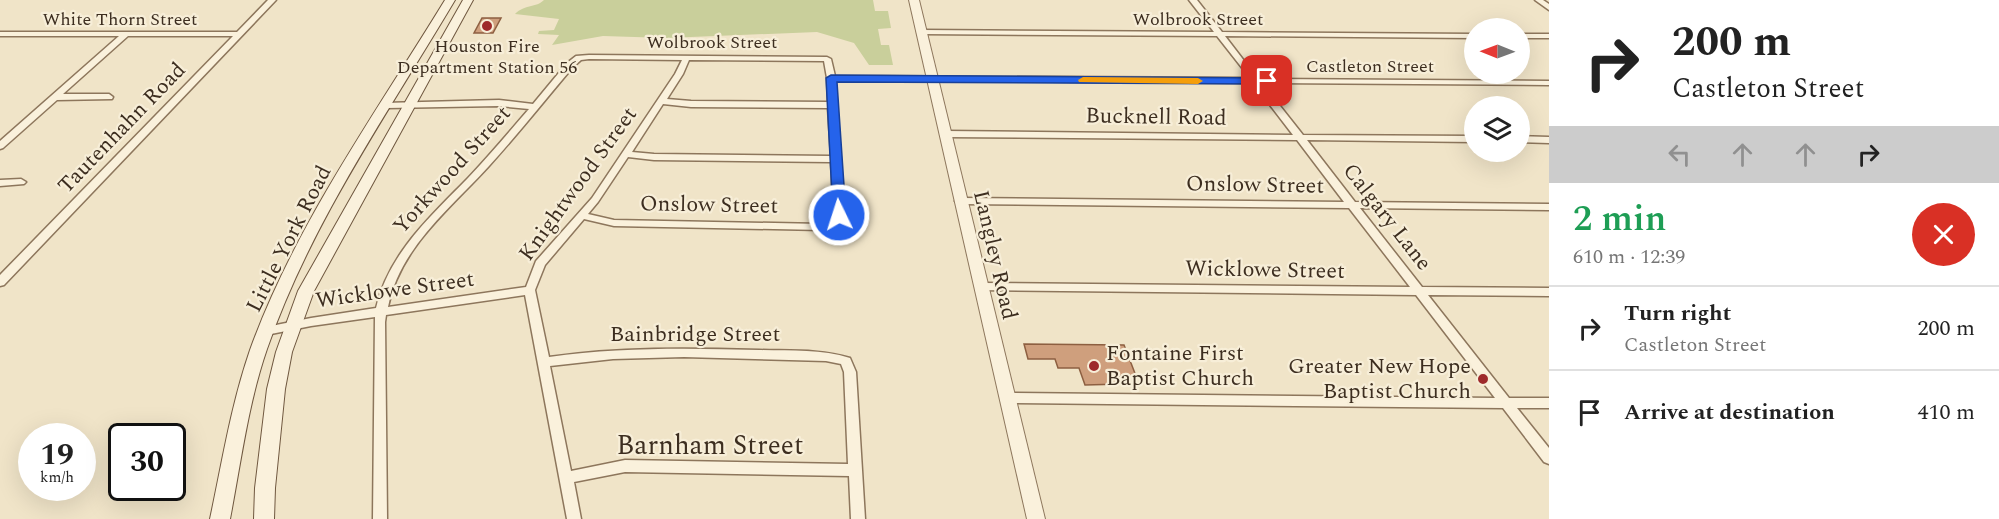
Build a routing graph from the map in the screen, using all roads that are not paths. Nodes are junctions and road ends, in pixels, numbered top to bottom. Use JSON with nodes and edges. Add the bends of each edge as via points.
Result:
{"nodes":[{"id":1,"x":272,"y":0,"type":"edge"},
{"id":2,"x":450,"y":0,"type":"edge"},
{"id":3,"x":468,"y":0,"type":"edge"},
{"id":4,"x":914,"y":0,"type":"edge"},
{"id":5,"x":1192,"y":0,"type":"edge"},
{"id":6,"x":1539,"y":0,"type":"edge"},
{"id":7,"x":1549,"y":8,"type":"edge"},
{"id":8,"x":442,"y":14,"type":"junction"},
{"id":9,"x":456,"y":21,"type":"junction"},
{"id":10,"x":433,"y":28,"type":"junction"},
{"id":11,"x":922,"y":32,"type":"junction"},
{"id":12,"x":4,"y":34,"type":"edge"},
{"id":13,"x":126,"y":34,"type":"junction"},
{"id":14,"x":240,"y":34,"type":"junction"},
{"id":15,"x":1221,"y":34,"type":"junction"},
{"id":16,"x":1464,"y":36,"type":"edge"},
{"id":17,"x":1530,"y":36,"type":"edge"},
{"id":18,"x":1549,"y":36,"type":"edge"},
{"id":19,"x":0,"y":40,"type":"edge"},
{"id":20,"x":597,"y":57,"type":"joint"},
{"id":21,"x":687,"y":57,"type":"junction"},
{"id":22,"x":831,"y":78,"type":"junction"},
{"id":23,"x":933,"y":79,"type":"junction"},
{"id":24,"x":1256,"y":81,"type":"junction"},
{"id":25,"x":1549,"y":83,"type":"edge"},
{"id":26,"x":56,"y":97,"type":"junction"},
{"id":27,"x":109,"y":97,"type":"dead end"},
{"id":28,"x":662,"y":101,"type":"junction"},
{"id":29,"x":387,"y":105,"type":"junction"},
{"id":30,"x":409,"y":105,"type":"junction"},
{"id":31,"x":832,"y":105,"type":"junction"},
{"id":32,"x":535,"y":107,"type":"junction"},
{"id":33,"x":945,"y":134,"type":"junction"},
{"id":34,"x":1300,"y":138,"type":"junction"},
{"id":35,"x":1464,"y":139,"type":"edge"},
{"id":36,"x":1530,"y":139,"type":"edge"},
{"id":37,"x":1549,"y":140,"type":"edge"},
{"id":38,"x":0,"y":146,"type":"edge"},
{"id":39,"x":626,"y":154,"type":"junction"},
{"id":40,"x":836,"y":159,"type":"junction"},
{"id":41,"x":21,"y":182,"type":"dead end"},
{"id":42,"x":340,"y":182,"type":"junction"},
{"id":43,"x":366,"y":182,"type":"junction"},
{"id":44,"x":0,"y":183,"type":"edge"},
{"id":45,"x":960,"y":201,"type":"junction"},
{"id":46,"x":1354,"y":206,"type":"junction"},
{"id":47,"x":1549,"y":207,"type":"edge"},
{"id":48,"x":583,"y":216,"type":"junction"},
{"id":49,"x":309,"y":236,"type":"junction"},
{"id":50,"x":336,"y":236,"type":"junction"},
{"id":51,"x":0,"y":282,"type":"edge"},
{"id":52,"x":981,"y":287,"type":"junction"},
{"id":53,"x":530,"y":290,"type":"junction"},
{"id":54,"x":1420,"y":291,"type":"junction"},
{"id":55,"x":1549,"y":292,"type":"edge"},
{"id":56,"x":380,"y":311,"type":"junction"},
{"id":57,"x":294,"y":325,"type":"junction"},
{"id":58,"x":266,"y":331,"type":"junction"},
{"id":59,"x":543,"y":362,"type":"junction"},
{"id":60,"x":1008,"y":398,"type":"junction"},
{"id":61,"x":1505,"y":402,"type":"junction"},
{"id":62,"x":1549,"y":403,"type":"edge"},
{"id":63,"x":1549,"y":458,"type":"edge"},
{"id":64,"x":854,"y":470,"type":"junction"},
{"id":65,"x":566,"y":477,"type":"junction"},
{"id":66,"x":220,"y":519,"type":"edge"},
{"id":67,"x":264,"y":519,"type":"edge"},
{"id":68,"x":380,"y":519,"type":"edge"},
{"id":69,"x":574,"y":519,"type":"edge"},
{"id":70,"x":858,"y":519,"type":"edge"},
{"id":71,"x":1036,"y":519,"type":"edge"}],
"edges":[{"from":1,"to":14,"type":"street","name":"Tautenhahn Road"},
{"from":2,"to":8,"type":"main road","name":"Little York Road"},
{"from":3,"to":9,"type":"main road","name":"Little York Road"},
{"from":4,"to":11,"type":"street","name":"Langley Road"},
{"from":5,"to":15,"type":"street","name":"Calgary Lane"},
{"from":6,"to":7,"type":"street"},
{"from":8,"to":9,"type":"main road"},
{"from":8,"to":10,"type":"main road","name":"Little York Road"},
{"from":9,"to":10,"type":"main road"},
{"from":9,"to":30,"type":"main road","name":"Little York Road"},
{"from":10,"to":29,"type":"main road","name":"Little York Road"},
{"from":11,"to":15,"type":"street","name":"Wolbrook Street"},
{"from":11,"to":23,"type":"street","name":"Langley Road"},
{"from":12,"to":13,"type":"street","name":"White Thorn Street"},
{"from":12,"to":19,"type":"street"},
{"from":13,"to":14,"type":"street","name":"White Thorn Street"},
{"from":13,"to":26,"type":"street"},
{"from":14,"to":51,"type":"street","name":"Tautenhahn Road"},
{"from":15,"to":16,"type":"street","name":"Wolbrook Street"},
{"from":15,"to":24,"type":"street","name":"Calgary Lane"},
{"from":17,"to":18,"type":"street"},
{"from":20,"to":21,"type":"street","name":"Wolbrook Street"},
{"from":20,"to":32,"type":"street","name":"Yorkwood Street","via":[[579,58],[570,65]]},
{"from":21,"to":22,"type":"street","name":"Wolbrook Street","via":[[827,59]]},
{"from":21,"to":28,"type":"street","name":"Knightwood Street"},
{"from":22,"to":23,"type":"street","name":"Castleton Street"},
{"from":22,"to":31,"type":"street"},
{"from":23,"to":24,"type":"street","name":"Castleton Street"},
{"from":23,"to":33,"type":"street","name":"Langley Road"},
{"from":24,"to":25,"type":"street","name":"Castleton Street"},
{"from":24,"to":34,"type":"street","name":"Calgary Lane"},
{"from":26,"to":27,"type":"street"},
{"from":26,"to":38,"type":"street"},
{"from":28,"to":31,"type":"street"},
{"from":28,"to":39,"type":"street","name":"Knightwood Street"},
{"from":29,"to":30,"type":"street"},
{"from":29,"to":42,"type":"main road","name":"Little York Road"},
{"from":30,"to":32,"type":"street"},
{"from":30,"to":43,"type":"main road","name":"Little York Road"},
{"from":31,"to":40,"type":"street"},
{"from":32,"to":56,"type":"street","name":"Yorkwood Street","via":[[413,240],[392,273]]},
{"from":33,"to":34,"type":"street","name":"Bucknell Road"},
{"from":33,"to":45,"type":"street","name":"Langley Road"},
{"from":34,"to":35,"type":"street","name":"Bucknell Road"},
{"from":34,"to":46,"type":"street","name":"Calgary Lane"},
{"from":36,"to":37,"type":"street"},
{"from":39,"to":40,"type":"street"},
{"from":39,"to":48,"type":"street","name":"Knightwood Street"},
{"from":40,"to":48,"type":"street","name":"Onslow Street","via":[[839,215],[835,224],[614,223]]},
{"from":41,"to":44,"type":"street"},
{"from":42,"to":43,"type":"main road"},
{"from":42,"to":49,"type":"main road","name":"Little York Road"},
{"from":43,"to":50,"type":"main road","name":"Little York Road"},
{"from":45,"to":46,"type":"street","name":"Onslow Street"},
{"from":45,"to":52,"type":"street","name":"Langley Road"},
{"from":46,"to":47,"type":"street","name":"Onslow Street"},
{"from":46,"to":54,"type":"street","name":"Calgary Lane"},
{"from":48,"to":53,"type":"street","name":"Knightwood Street","via":[[540,264]]},
{"from":49,"to":50,"type":"main road"},
{"from":49,"to":58,"type":"main road","name":"Little York Road"},
{"from":50,"to":57,"type":"main road","name":"Little York Road","via":[[306,291]]},
{"from":52,"to":54,"type":"street","name":"Wicklowe Street"},
{"from":52,"to":60,"type":"street","name":"Langley Road"},
{"from":53,"to":56,"type":"street","name":"Wicklowe Street"},
{"from":53,"to":59,"type":"street","name":"Knightwood Street"},
{"from":54,"to":55,"type":"street","name":"Wicklowe Street"},
{"from":54,"to":61,"type":"street","name":"Calgary Lane"},
{"from":56,"to":57,"type":"street","name":"Wicklowe Street"},
{"from":56,"to":68,"type":"street","name":"Yorkwood Street"},
{"from":57,"to":58,"type":"street","name":"Wicklowe Street"},
{"from":57,"to":67,"type":"main road","name":"Little York Road","via":[[276,389]]},
{"from":58,"to":66,"type":"main road","name":"Little York Road","via":[[246,390]]},
{"from":59,"to":64,"type":"street","name":"Bainbridge Street","via":[[622,353],[826,356],[846,360],[850,372]]},
{"from":59,"to":65,"type":"street","name":"Knightwood Street"},
{"from":60,"to":61,"type":"street"},
{"from":60,"to":71,"type":"street","name":"Langley Road"},
{"from":61,"to":62,"type":"street"},
{"from":61,"to":63,"type":"street","name":"Calgary Lane"},
{"from":64,"to":65,"type":"street","name":"Barnham Street","via":[[625,466]]},
{"from":64,"to":70,"type":"street"},
{"from":65,"to":69,"type":"street","name":"Knightwood Street"}]}
